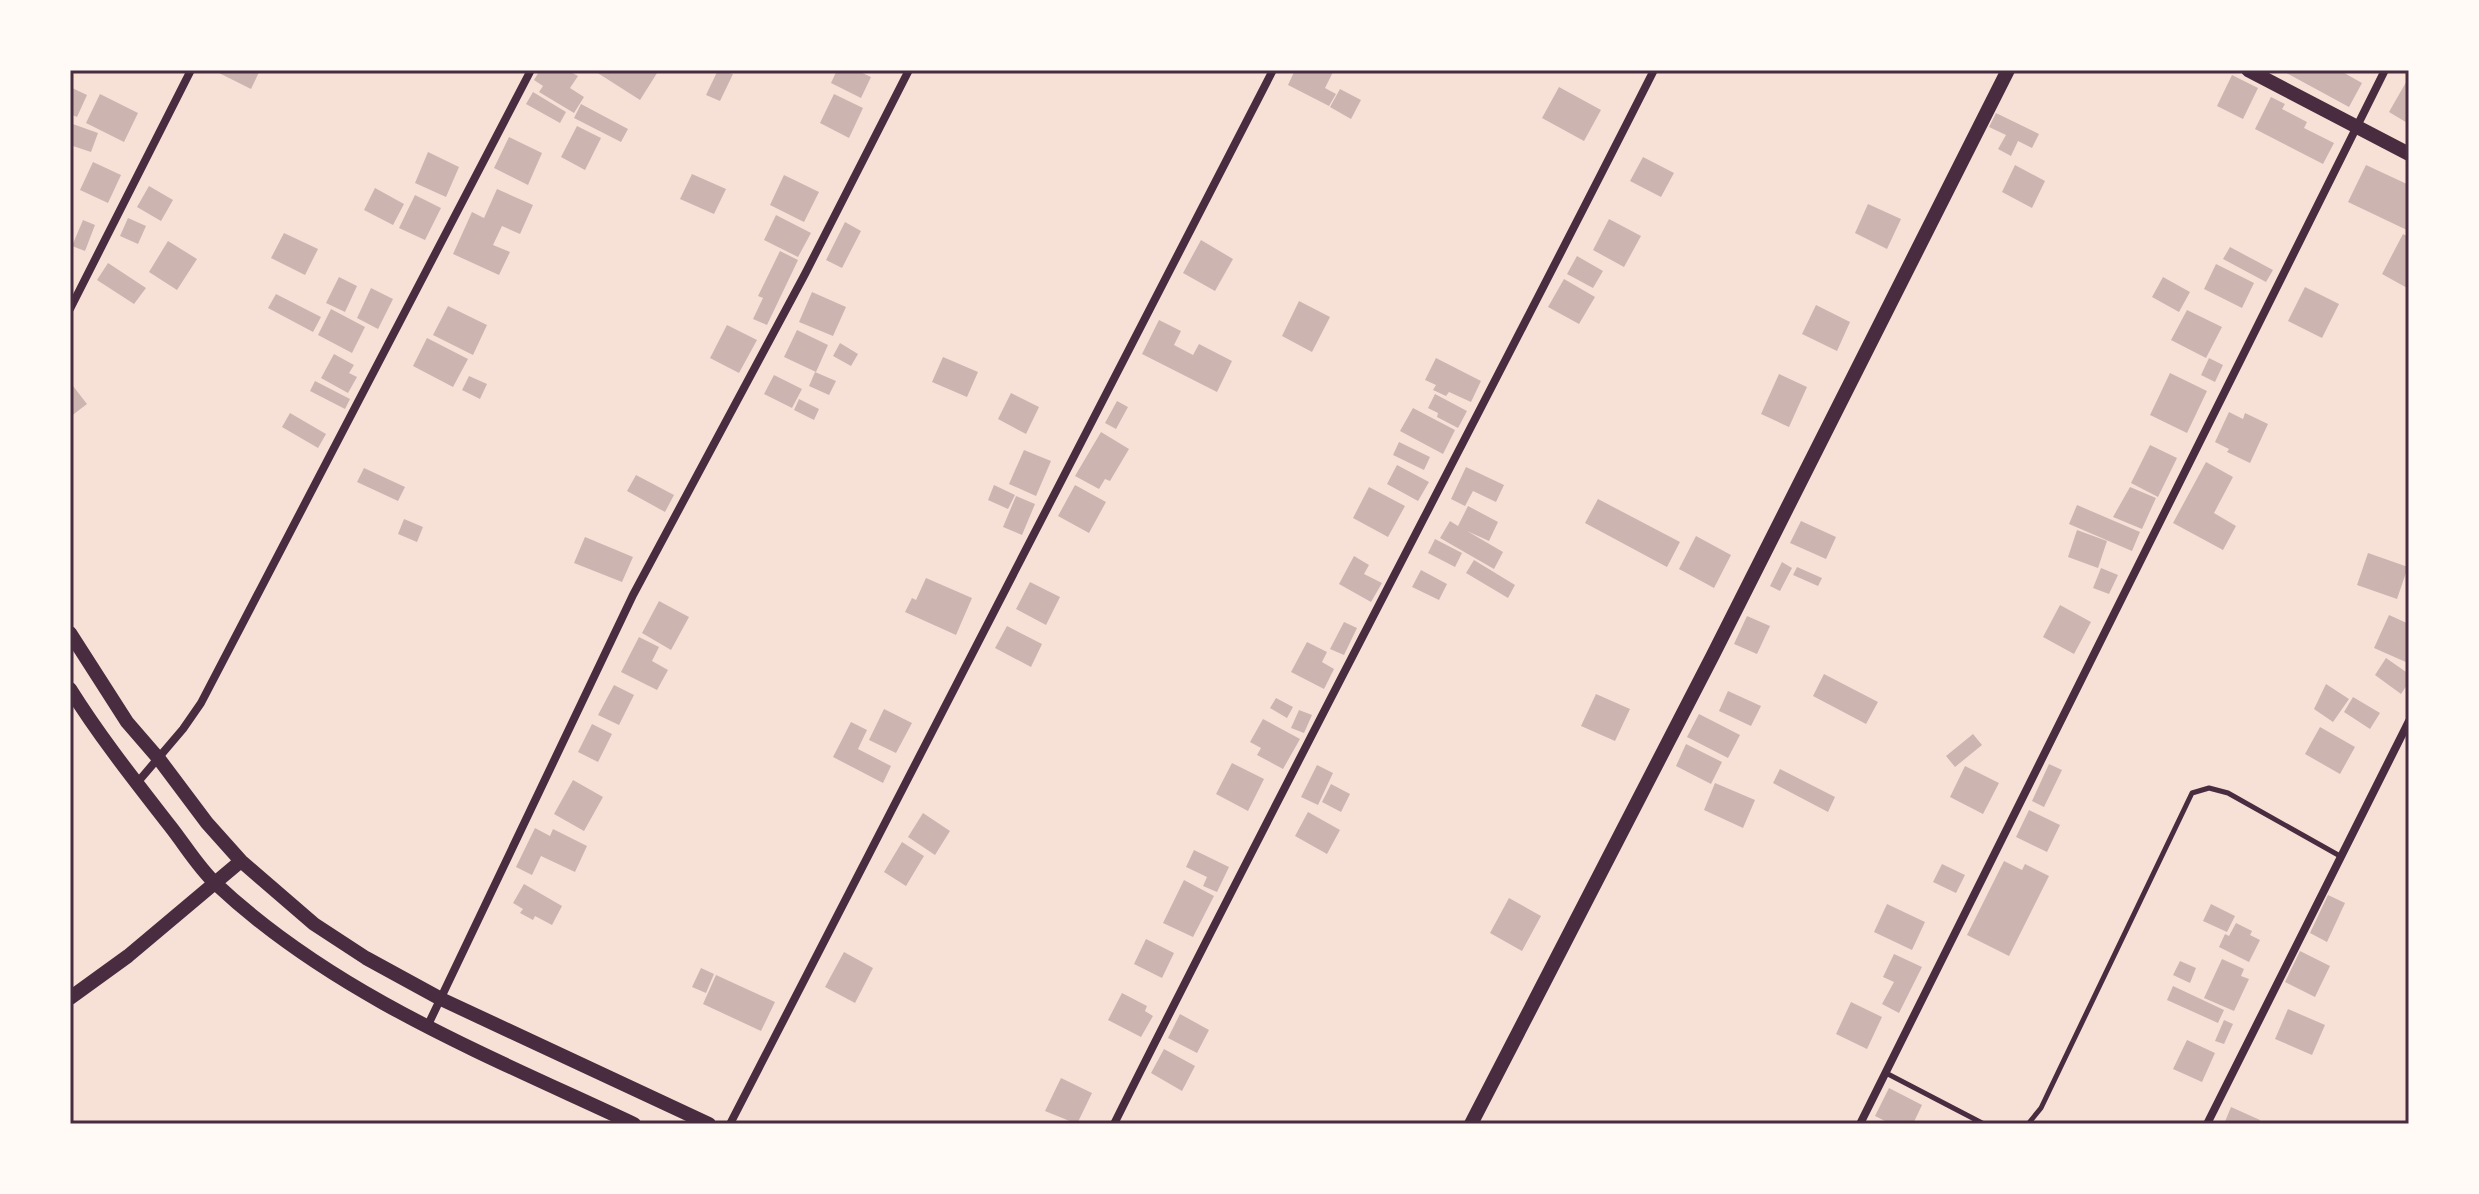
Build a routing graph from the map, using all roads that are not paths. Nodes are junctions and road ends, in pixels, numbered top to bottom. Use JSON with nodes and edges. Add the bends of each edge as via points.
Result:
{"nodes":[{"id":1,"x":191,"y":70,"type":"edge"},
{"id":2,"x":531,"y":70,"type":"edge"},
{"id":3,"x":909,"y":70,"type":"edge"},
{"id":4,"x":1273,"y":70,"type":"edge"},
{"id":5,"x":1654,"y":70,"type":"edge"},
{"id":6,"x":2008,"y":70,"type":"edge"},
{"id":7,"x":2248,"y":70,"type":"edge"},
{"id":8,"x":2385,"y":70,"type":"edge"},
{"id":9,"x":2356,"y":128,"type":"junction"},
{"id":10,"x":2409,"y":154,"type":"edge"},
{"id":11,"x":70,"y":309,"type":"edge"},
{"id":12,"x":70,"y":633,"type":"edge"},
{"id":13,"x":70,"y":689,"type":"edge"},
{"id":14,"x":2409,"y":721,"type":"edge"},
{"id":15,"x":159,"y":759,"type":"junction"},
{"id":16,"x":137,"y":783,"type":"junction"},
{"id":17,"x":2341,"y":857,"type":"junction"},
{"id":18,"x":241,"y":861,"type":"junction"},
{"id":19,"x":214,"y":882,"type":"junction"},
{"id":20,"x":70,"y":998,"type":"edge"},
{"id":21,"x":441,"y":999,"type":"junction"},
{"id":22,"x":427,"y":1027,"type":"junction"},
{"id":23,"x":1886,"y":1073,"type":"junction"},
{"id":24,"x":634,"y":1124,"type":"edge"},
{"id":25,"x":709,"y":1124,"type":"edge"},
{"id":26,"x":730,"y":1124,"type":"edge"},
{"id":27,"x":1114,"y":1124,"type":"edge"},
{"id":28,"x":1471,"y":1124,"type":"edge"},
{"id":29,"x":1860,"y":1124,"type":"edge"},
{"id":30,"x":1984,"y":1124,"type":"edge"},
{"id":31,"x":2028,"y":1124,"type":"edge"},
{"id":32,"x":2207,"y":1124,"type":"edge"}],
"edges":[{"from":1,"to":11,"type":"street"},
{"from":2,"to":15,"type":"street","via":[[201,703]]},
{"from":3,"to":21,"type":"street","via":[[633,595]]},
{"from":4,"to":26,"type":"street"},
{"from":5,"to":27,"type":"street"},
{"from":6,"to":28,"type":"street"},
{"from":7,"to":9,"type":"street"},
{"from":8,"to":9,"type":"street"},
{"from":9,"to":10,"type":"street"},
{"from":9,"to":23,"type":"street"},
{"from":12,"to":15,"type":"street","via":[[127,722]]},
{"from":13,"to":16,"type":"street"},
{"from":14,"to":17,"type":"street"},
{"from":15,"to":16,"type":"street"},
{"from":15,"to":18,"type":"street"},
{"from":16,"to":19,"type":"street"},
{"from":17,"to":31,"type":"lane","via":[[2228,793],[2209,788],[2192,793],[2041,1108]]},
{"from":17,"to":32,"type":"street"},
{"from":18,"to":19,"type":"street"},
{"from":18,"to":21,"type":"street","via":[[314,924]]},
{"from":19,"to":20,"type":"street"},
{"from":19,"to":22,"type":"street","via":[[285,940]]},
{"from":21,"to":22,"type":"street"},
{"from":21,"to":25,"type":"street"},
{"from":22,"to":24,"type":"street"},
{"from":23,"to":29,"type":"street"},
{"from":23,"to":30,"type":"lane"}]}
